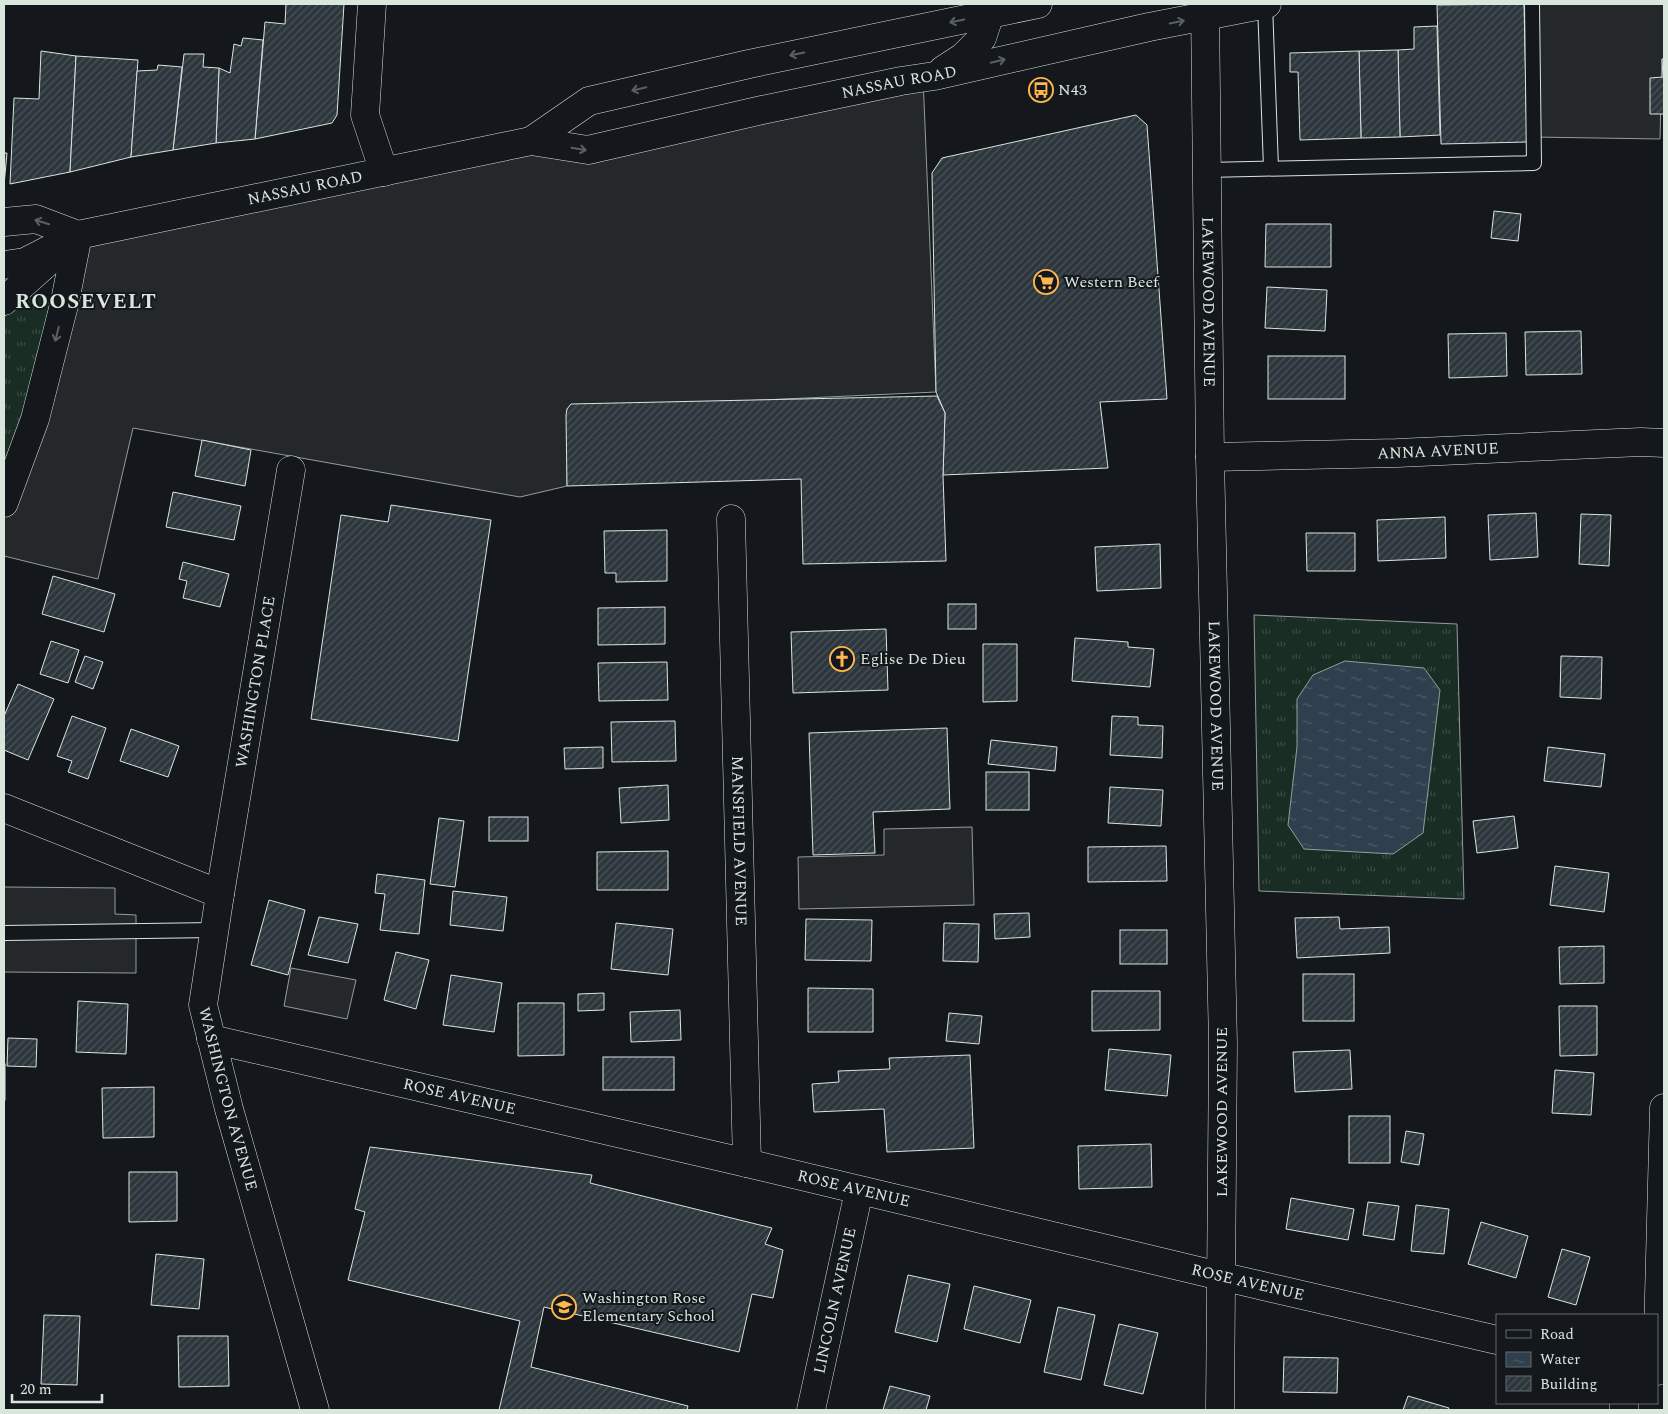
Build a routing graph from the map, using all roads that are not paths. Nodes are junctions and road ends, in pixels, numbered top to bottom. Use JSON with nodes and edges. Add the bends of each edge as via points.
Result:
{"nodes":[{"id":1,"x":372,"y":4,"type":"edge"},
{"id":2,"x":1038,"y":4,"type":"edge"},
{"id":3,"x":1266,"y":4,"type":"edge"},
{"id":4,"x":1532,"y":4,"type":"edge"},
{"id":5,"x":990,"y":9,"type":"edge"},
{"id":6,"x":1205,"y":10,"type":"edge"},
{"id":7,"x":934,"y":76,"type":"junction"},
{"id":8,"x":531,"y":141,"type":"junction"},
{"id":9,"x":1271,"y":168,"type":"junction"},
{"id":10,"x":1207,"y":170,"type":"junction"},
{"id":11,"x":384,"y":172,"type":"junction"},
{"id":12,"x":4,"y":222,"type":"edge"},
{"id":13,"x":78,"y":235,"type":"junction"},
{"id":14,"x":4,"y":265,"type":"edge"},
{"id":15,"x":4,"y":302,"type":"edge"},
{"id":16,"x":1664,"y":443,"type":"edge"},
{"id":17,"x":1210,"y":457,"type":"junction"},
{"id":18,"x":291,"y":470,"type":"dead end"},
{"id":19,"x":4,"y":503,"type":"edge"},
{"id":20,"x":731,"y":520,"type":"dead end"},
{"id":21,"x":4,"y":808,"type":"edge"},
{"id":22,"x":220,"y":894,"type":"junction"},
{"id":23,"x":214,"y":930,"type":"junction"},
{"id":24,"x":4,"y":933,"type":"edge"},
{"id":25,"x":211,"y":1039,"type":"junction"},
{"id":26,"x":1664,"y":1108,"type":"edge"},
{"id":27,"x":746,"y":1163,"type":"junction"},
{"id":28,"x":859,"y":1191,"type":"junction"},
{"id":29,"x":1220,"y":1276,"type":"junction"},
{"id":30,"x":1658,"y":1333,"type":"edge"},
{"id":31,"x":1496,"y":1340,"type":"edge"},
{"id":32,"x":315,"y":1410,"type":"edge"},
{"id":33,"x":811,"y":1410,"type":"edge"},
{"id":34,"x":1220,"y":1410,"type":"edge"}],
"edges":[{"from":1,"to":11,"type":"street","via":[[365,115]]},
{"from":2,"to":5,"type":"street","name":"NASSAU ROAD"},
{"from":3,"to":6,"type":"street","name":"NASSAU ROAD"},
{"from":3,"to":9,"type":"lane"},
{"from":4,"to":9,"type":"lane","via":[[1534,162]]},
{"from":5,"to":7,"type":"street","via":[[982,38],[963,57]]},
{"from":5,"to":8,"type":"street","name":"NASSAU ROAD","one_way":true,"via":[[589,101]]},
{"from":7,"to":6,"type":"street","name":"NASSAU ROAD","one_way":true},
{"from":6,"to":10,"type":"street","name":"LAKEWOOD AVENUE"},
{"from":8,"to":7,"type":"street","name":"NASSAU ROAD","one_way":true,"via":[[588,150],[771,108]]},
{"from":8,"to":11,"type":"street","name":"NASSAU ROAD"},
{"from":9,"to":10,"type":"lane"},
{"from":10,"to":17,"type":"street","name":"LAKEWOOD AVENUE"},
{"from":11,"to":13,"type":"street","name":"NASSAU ROAD"},
{"from":13,"to":12,"type":"street","one_way":true,"via":[[36,219]]},
{"from":13,"to":14,"type":"street","name":"NASSAU ROAD","via":[[26,262]]},
{"from":13,"to":15,"type":"street"},
{"from":13,"to":19,"type":"street","one_way":true,"via":[[35,419]]},
{"from":16,"to":17,"type":"street","name":"ANNA AVENUE"},
{"from":17,"to":29,"type":"street","name":"LAKEWOOD AVENUE","via":[[1223,1044]]},
{"from":18,"to":22,"type":"street","name":"WASHINGTON PLACE"},
{"from":20,"to":27,"type":"street","name":"MANSFIELD AVENUE"},
{"from":21,"to":22,"type":"street"},
{"from":22,"to":23,"type":"street","name":"WASHINGTON AVENUE"},
{"from":23,"to":24,"type":"lane"},
{"from":23,"to":25,"type":"street","name":"WASHINGTON AVENUE","via":[[203,1005]]},
{"from":25,"to":27,"type":"street","name":"ROSE AVENUE"},
{"from":25,"to":32,"type":"street","name":"WASHINGTON AVENUE"},
{"from":26,"to":30,"type":"street"},
{"from":27,"to":28,"type":"street","name":"ROSE AVENUE"},
{"from":28,"to":29,"type":"street","name":"ROSE AVENUE"},
{"from":28,"to":33,"type":"street","name":"LINCOLN AVENUE"},
{"from":29,"to":31,"type":"street","name":"ROSE AVENUE"},
{"from":29,"to":34,"type":"street","name":"LAKEWOOD AVENUE"}]}
